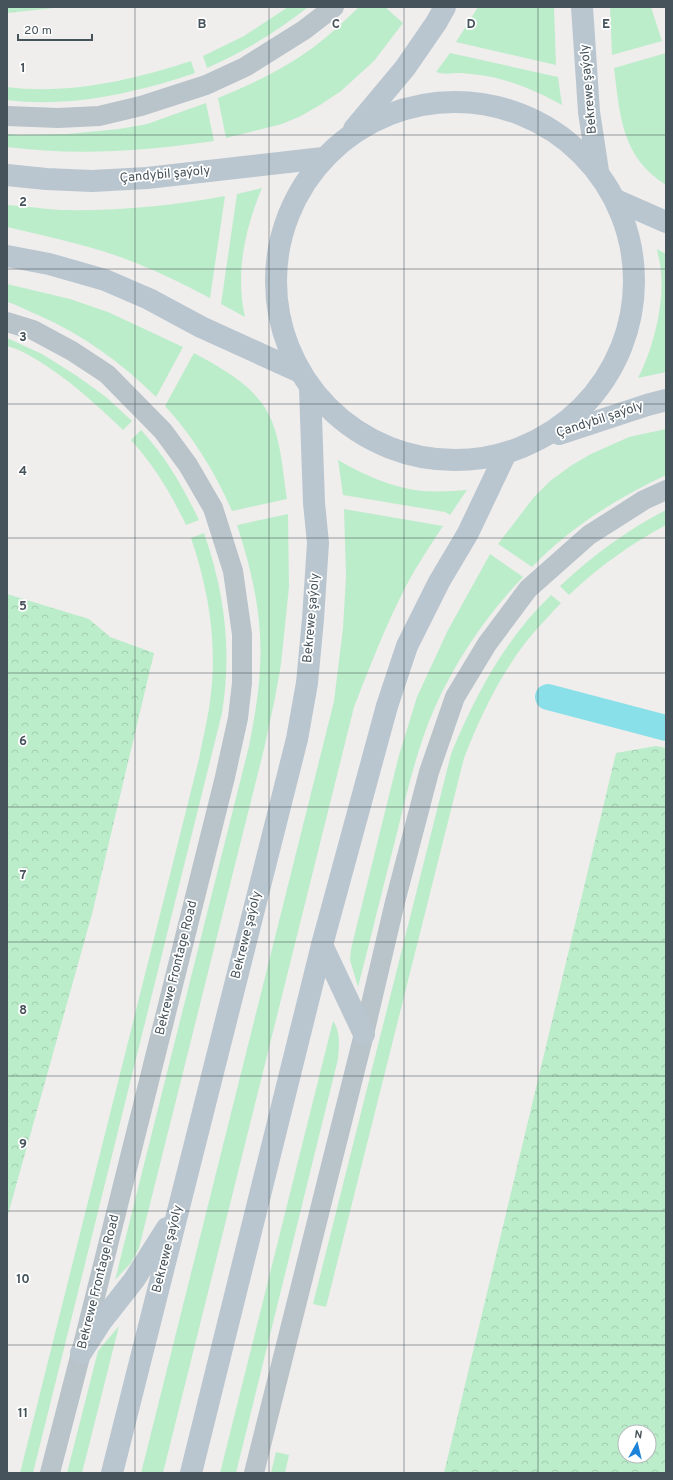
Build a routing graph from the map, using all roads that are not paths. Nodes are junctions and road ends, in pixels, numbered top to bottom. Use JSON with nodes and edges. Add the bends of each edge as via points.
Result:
{"nodes":[{"id":1,"x":334,"y":7,"type":"edge"},
{"id":2,"x":445,"y":7,"type":"edge"},
{"id":3,"x":582,"y":7,"type":"edge"},
{"id":4,"x":7,"y":116,"type":"edge"},
{"id":5,"x":346,"y":137,"type":"junction"},
{"id":6,"x":323,"y":158,"type":"junction"},
{"id":7,"x":598,"y":171,"type":"junction"},
{"id":8,"x":7,"y":175,"type":"edge"},
{"id":9,"x":616,"y":200,"type":"junction"},
{"id":10,"x":666,"y":222,"type":"edge"},
{"id":11,"x":7,"y":256,"type":"edge"},
{"id":12,"x":7,"y":322,"type":"edge"},
{"id":13,"x":305,"y":380,"type":"junction"},
{"id":14,"x":666,"y":400,"type":"edge"},
{"id":15,"x":535,"y":442,"type":"junction"},
{"id":16,"x":506,"y":453,"type":"junction"},
{"id":17,"x":666,"y":490,"type":"edge"},
{"id":18,"x":322,"y":945,"type":"junction"},
{"id":19,"x":364,"y":1034,"type":"junction"},
{"id":20,"x":177,"y":1212,"type":"junction"},
{"id":21,"x":81,"y":1353,"type":"junction"},
{"id":22,"x":50,"y":1473,"type":"edge"},
{"id":23,"x":112,"y":1473,"type":"edge"},
{"id":24,"x":191,"y":1473,"type":"edge"},
{"id":25,"x":254,"y":1473,"type":"edge"}],
"edges":[{"from":1,"to":4,"type":"street","via":[[304,30],[245,67],[206,85],[141,106],[99,116]]},
{"from":2,"to":5,"type":"main road","via":[[405,68]]},
{"from":3,"to":7,"type":"main road","name":"Bekrewe şaýoly","via":[[589,112]]},
{"from":5,"to":6,"type":"main road"},
{"from":5,"to":7,"type":"main road","via":[[396,111],[451,101],[507,108],[558,133]]},
{"from":6,"to":8,"type":"main road","name":"Çandybil şaýoly","via":[[147,178],[92,181]]},
{"from":6,"to":13,"type":"main road","via":[[291,206],[276,261],[279,318]]},
{"from":7,"to":9,"type":"main road"},
{"from":9,"to":10,"type":"main road"},
{"from":9,"to":15,"type":"main road","via":[[632,244],[635,291],[626,338],[605,380],[580,410]]},
{"from":11,"to":13,"type":"main road","via":[[106,280],[149,299]]},
{"from":12,"to":21,"type":"street","name":"Bekrewe Frontage Road","via":[[33,330],[107,374],[163,431],[188,465],[213,508],[233,571],[242,634],[242,683],[238,718],[225,777]]},
{"from":13,"to":16,"type":"main road","via":[[349,426],[398,451],[452,460]]},
{"from":13,"to":20,"type":"main road","name":"Bekrewe şaýoly","via":[[318,543],[306,683],[297,738]]},
{"from":14,"to":15,"type":"main road","name":"Çandybil şaýoly"},
{"from":15,"to":16,"type":"main road"},
{"from":16,"to":18,"type":"main road","via":[[468,533],[439,582],[407,646],[372,757]]},
{"from":17,"to":19,"type":"street","via":[[644,500],[589,535],[528,589],[487,644],[455,697],[428,772]]},
{"from":18,"to":19,"type":"main road"},
{"from":18,"to":24,"type":"main road"},
{"from":19,"to":25,"type":"street"},
{"from":20,"to":21,"type":"main road","via":[[134,1280]]},
{"from":20,"to":23,"type":"main road","name":"Bekrewe şaýoly"},
{"from":21,"to":22,"type":"street","name":"Bekrewe Frontage Road"}]}
